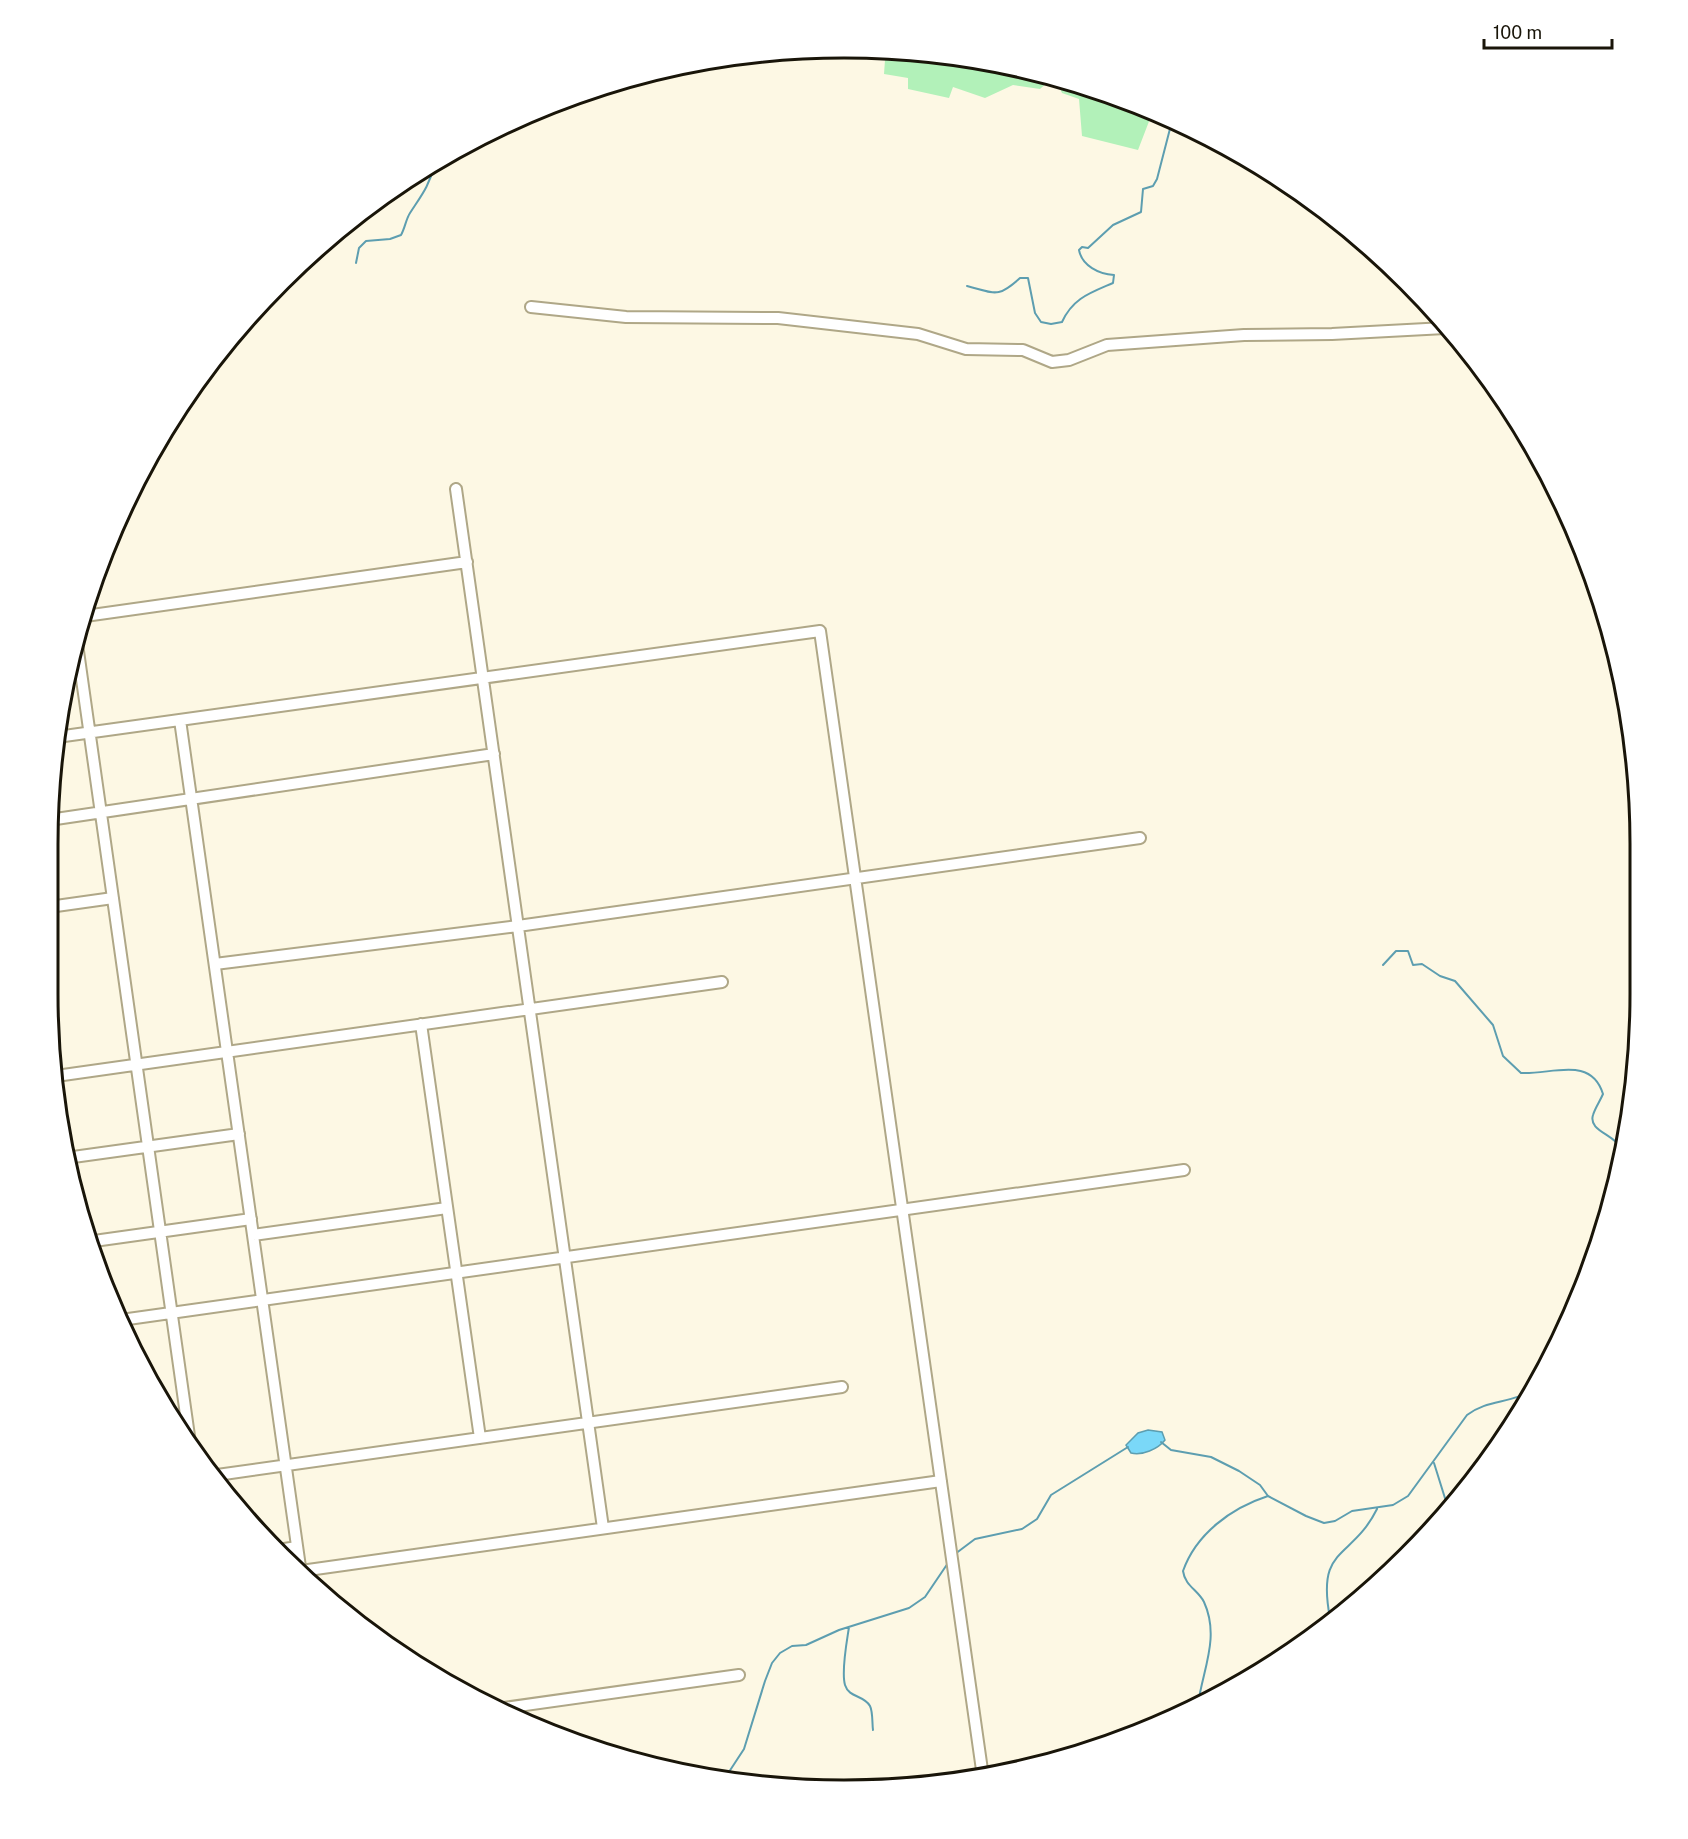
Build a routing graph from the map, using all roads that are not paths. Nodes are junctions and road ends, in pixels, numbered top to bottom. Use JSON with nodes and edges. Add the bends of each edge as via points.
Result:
{"nodes":[{"id":1,"x":531,"y":307,"type":"dead end"},
{"id":2,"x":1437,"y":328,"type":"edge"},
{"id":3,"x":456,"y":489,"type":"dead end"},
{"id":4,"x":467,"y":562,"type":"junction"},
{"id":5,"x":93,"y":615,"type":"edge"},
{"id":6,"x":80,"y":665,"type":"edge"},
{"id":7,"x":483,"y":678,"type":"junction"},
{"id":8,"x":180,"y":720,"type":"junction"},
{"id":9,"x":89,"y":733,"type":"junction"},
{"id":10,"x":66,"y":736,"type":"edge"},
{"id":11,"x":494,"y":754,"type":"junction"},
{"id":12,"x":192,"y":800,"type":"junction"},
{"id":13,"x":101,"y":813,"type":"junction"},
{"id":14,"x":59,"y":819,"type":"edge"},
{"id":15,"x":1140,"y":838,"type":"dead end"},
{"id":16,"x":856,"y":878,"type":"junction"},
{"id":17,"x":113,"y":898,"type":"junction"},
{"id":18,"x":58,"y":906,"type":"edge"},
{"id":19,"x":518,"y":926,"type":"junction"},
{"id":20,"x":215,"y":964,"type":"junction"},
{"id":21,"x":722,"y":981,"type":"dead end"},
{"id":22,"x":530,"y":1009,"type":"junction"},
{"id":23,"x":422,"y":1024,"type":"junction"},
{"id":24,"x":227,"y":1051,"type":"junction"},
{"id":25,"x":136,"y":1064,"type":"junction"},
{"id":26,"x":63,"y":1075,"type":"edge"},
{"id":27,"x":239,"y":1134,"type":"junction"},
{"id":28,"x":148,"y":1147,"type":"junction"},
{"id":29,"x":76,"y":1157,"type":"edge"},
{"id":30,"x":1184,"y":1170,"type":"dead end"},
{"id":31,"x":447,"y":1208,"type":"junction"},
{"id":32,"x":903,"y":1210,"type":"junction"},
{"id":33,"x":251,"y":1219,"type":"junction"},
{"id":34,"x":160,"y":1232,"type":"junction"},
{"id":35,"x":253,"y":1235,"type":"junction"},
{"id":36,"x":98,"y":1240,"type":"edge"},
{"id":37,"x":565,"y":1257,"type":"junction"},
{"id":38,"x":457,"y":1273,"type":"junction"},
{"id":39,"x":262,"y":1300,"type":"junction"},
{"id":40,"x":171,"y":1313,"type":"junction"},
{"id":41,"x":129,"y":1319,"type":"edge"},
{"id":42,"x":842,"y":1387,"type":"dead end"},
{"id":43,"x":588,"y":1423,"type":"junction"},
{"id":44,"x":187,"y":1425,"type":"edge"},
{"id":45,"x":480,"y":1438,"type":"junction"},
{"id":46,"x":286,"y":1466,"type":"junction"},
{"id":47,"x":222,"y":1474,"type":"edge"},
{"id":48,"x":941,"y":1480,"type":"junction"},
{"id":49,"x":603,"y":1528,"type":"junction"},
{"id":50,"x":297,"y":1547,"type":"junction"},
{"id":51,"x":288,"y":1548,"type":"edge"},
{"id":52,"x":299,"y":1560,"type":"edge"},
{"id":53,"x":311,"y":1571,"type":"edge"},
{"id":54,"x":739,"y":1675,"type":"dead end"},
{"id":55,"x":513,"y":1707,"type":"edge"},
{"id":56,"x":982,"y":1768,"type":"edge"}],
"edges":[{"from":1,"to":2,"type":"street","via":[[626,317],[778,318],[918,334],[966,349],[1023,350],[1052,362],[1069,360],[1107,345],[1244,335]]},
{"from":3,"to":4,"type":"street"},
{"from":4,"to":5,"type":"street"},
{"from":4,"to":7,"type":"street"},
{"from":6,"to":9,"type":"street"},
{"from":7,"to":8,"type":"street"},
{"from":7,"to":11,"type":"street"},
{"from":7,"to":16,"type":"street","via":[[820,631]]},
{"from":8,"to":9,"type":"street"},
{"from":8,"to":12,"type":"street"},
{"from":9,"to":10,"type":"street"},
{"from":9,"to":13,"type":"street"},
{"from":11,"to":12,"type":"street"},
{"from":11,"to":19,"type":"street"},
{"from":12,"to":13,"type":"street"},
{"from":12,"to":20,"type":"street"},
{"from":13,"to":14,"type":"street"},
{"from":13,"to":17,"type":"street"},
{"from":15,"to":16,"type":"street"},
{"from":16,"to":19,"type":"street"},
{"from":16,"to":32,"type":"street"},
{"from":17,"to":18,"type":"street"},
{"from":17,"to":25,"type":"street"},
{"from":19,"to":20,"type":"street"},
{"from":19,"to":22,"type":"street"},
{"from":20,"to":24,"type":"street"},
{"from":21,"to":22,"type":"street"},
{"from":22,"to":23,"type":"street"},
{"from":22,"to":37,"type":"street"},
{"from":23,"to":24,"type":"street"},
{"from":23,"to":31,"type":"street"},
{"from":24,"to":25,"type":"street"},
{"from":24,"to":27,"type":"street"},
{"from":25,"to":26,"type":"street"},
{"from":25,"to":28,"type":"street"},
{"from":27,"to":28,"type":"street"},
{"from":27,"to":33,"type":"street"},
{"from":28,"to":29,"type":"street"},
{"from":28,"to":34,"type":"street"},
{"from":30,"to":32,"type":"street"},
{"from":31,"to":35,"type":"street"},
{"from":31,"to":38,"type":"street"},
{"from":32,"to":37,"type":"street"},
{"from":32,"to":48,"type":"street"},
{"from":33,"to":34,"type":"street"},
{"from":33,"to":35,"type":"street"},
{"from":34,"to":36,"type":"street"},
{"from":34,"to":40,"type":"street"},
{"from":35,"to":39,"type":"street"},
{"from":37,"to":38,"type":"street"},
{"from":37,"to":43,"type":"street"},
{"from":38,"to":39,"type":"street"},
{"from":38,"to":45,"type":"street"},
{"from":39,"to":40,"type":"street"},
{"from":39,"to":46,"type":"street"},
{"from":40,"to":41,"type":"street"},
{"from":40,"to":44,"type":"street"},
{"from":42,"to":43,"type":"street"},
{"from":43,"to":45,"type":"street"},
{"from":43,"to":49,"type":"street"},
{"from":45,"to":46,"type":"street"},
{"from":46,"to":47,"type":"street"},
{"from":46,"to":50,"type":"street"},
{"from":48,"to":49,"type":"street"},
{"from":48,"to":56,"type":"street"},
{"from":49,"to":53,"type":"street"},
{"from":50,"to":51,"type":"street"},
{"from":50,"to":52,"type":"street"},
{"from":54,"to":55,"type":"street"}]}
